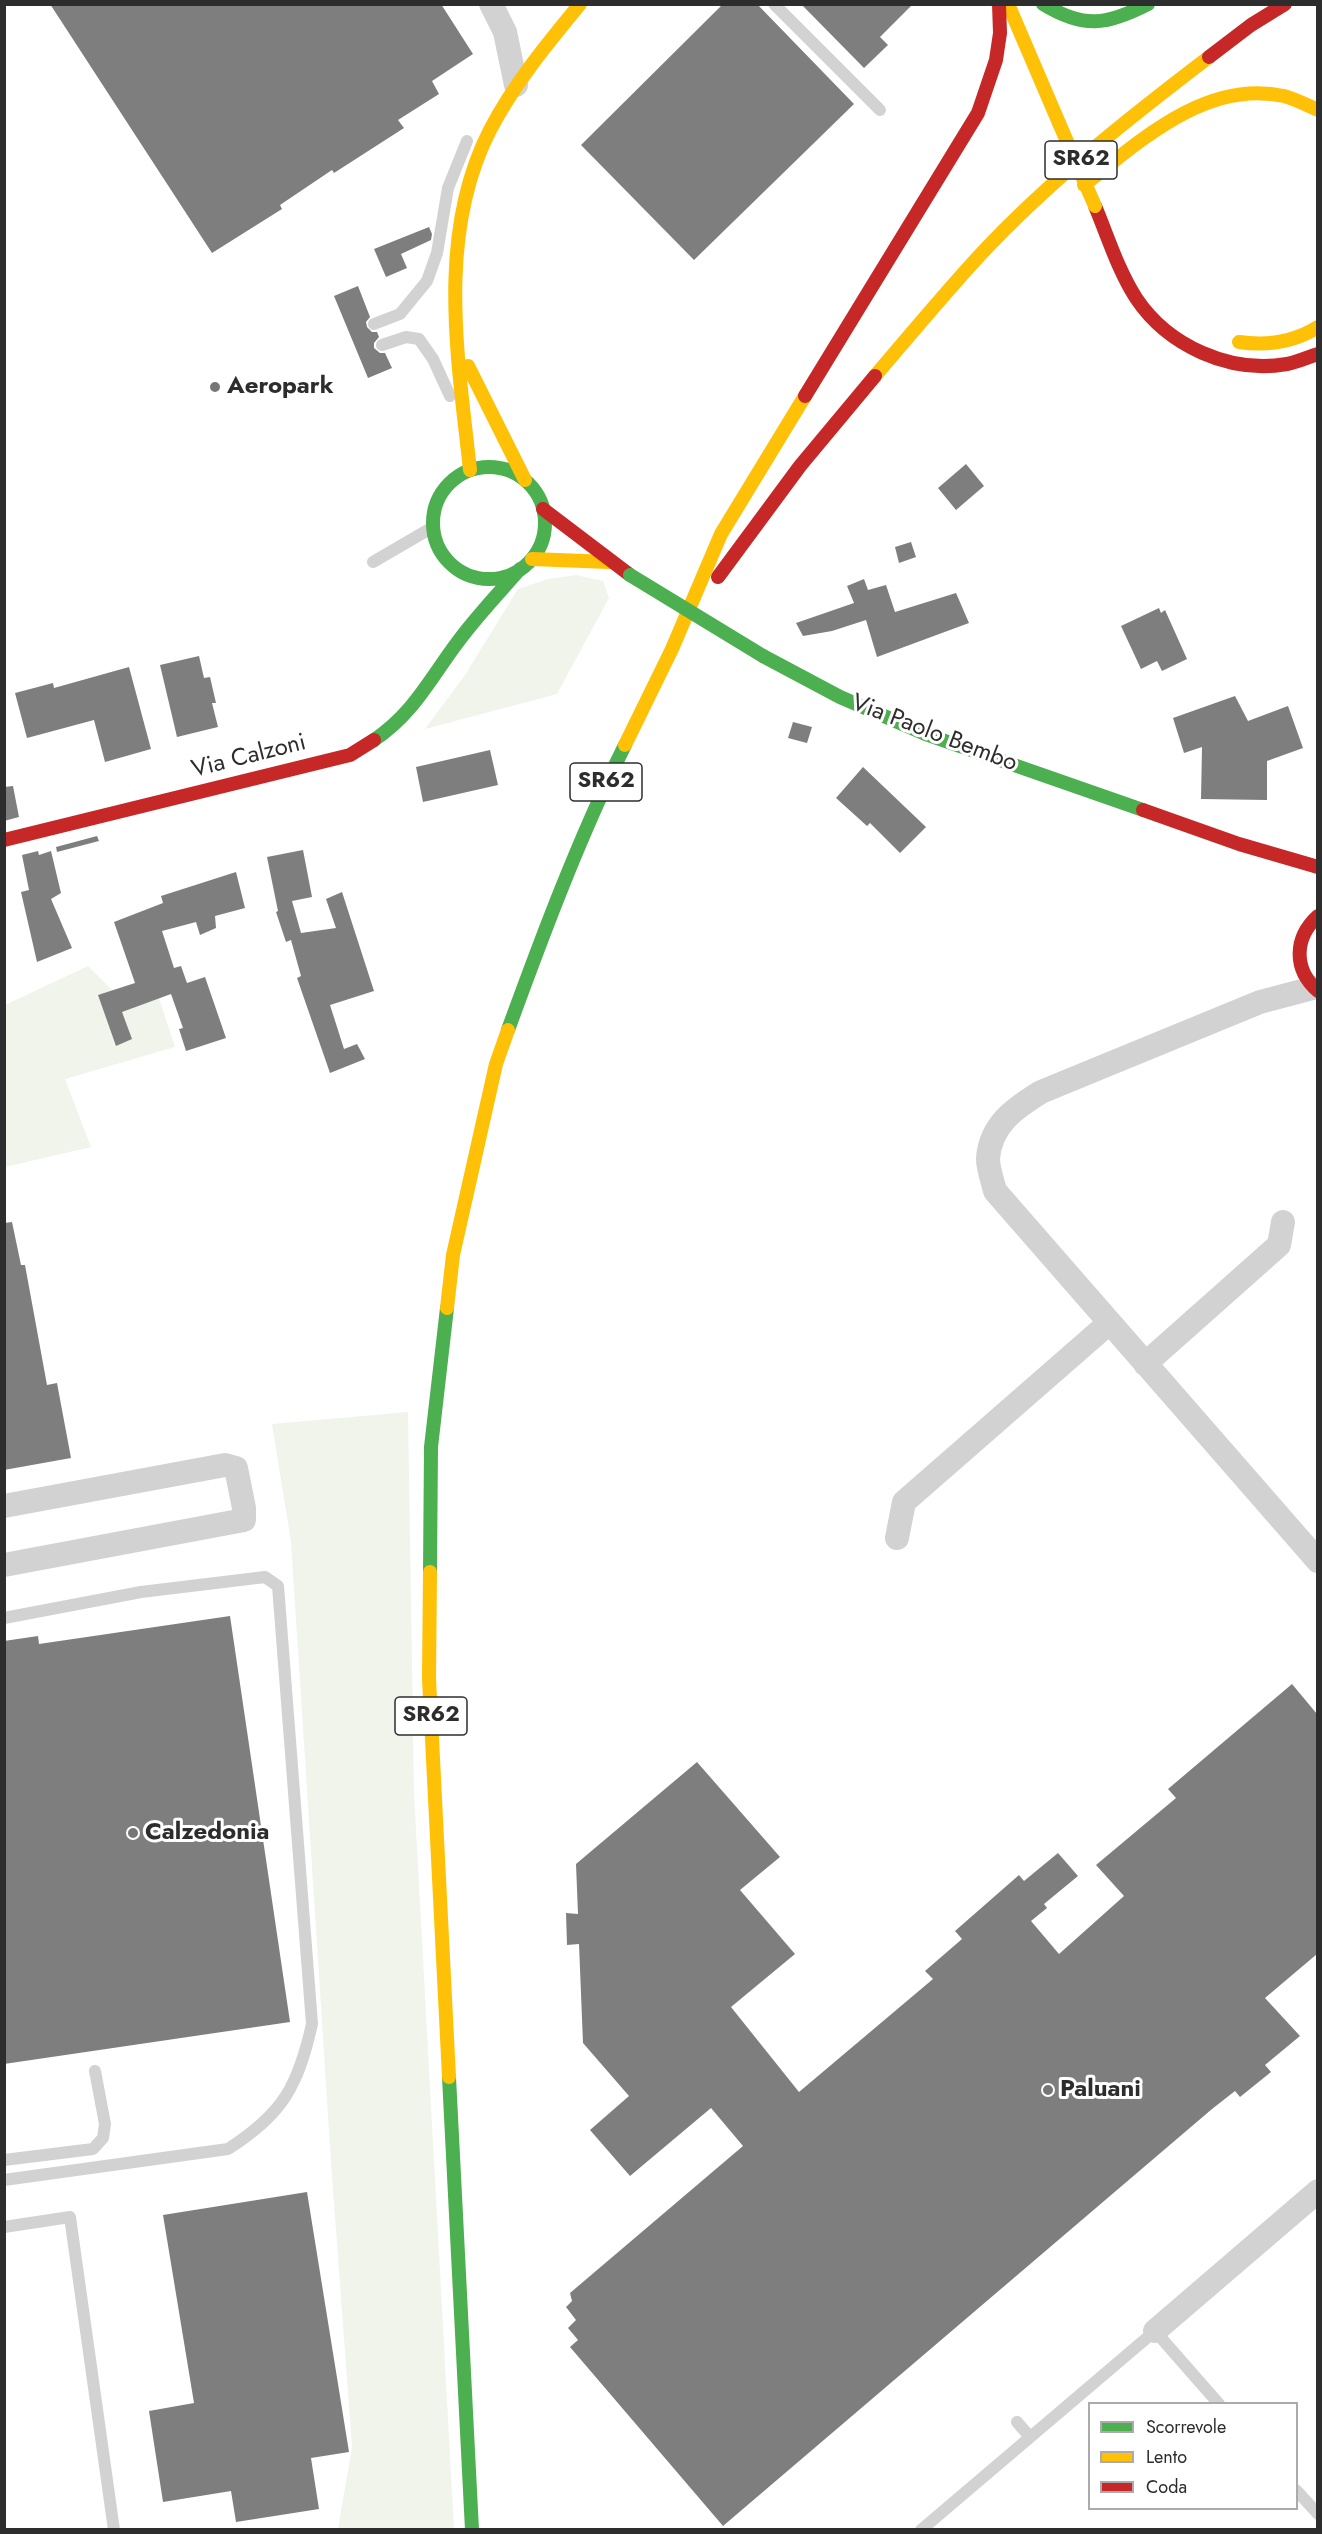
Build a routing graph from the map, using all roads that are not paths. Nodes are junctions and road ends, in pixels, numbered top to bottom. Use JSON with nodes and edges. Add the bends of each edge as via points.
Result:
{"nodes":[{"id":1,"x":491,"y":4,"type":"edge"},
{"id":2,"x":579,"y":4,"type":"edge"},
{"id":3,"x":774,"y":4,"type":"edge"},
{"id":4,"x":999,"y":4,"type":"edge"},
{"id":5,"x":1008,"y":4,"type":"edge"},
{"id":6,"x":1043,"y":4,"type":"edge"},
{"id":7,"x":1148,"y":4,"type":"edge"},
{"id":8,"x":1285,"y":4,"type":"edge"},
{"id":9,"x":505,"y":32,"type":"junction"},
{"id":10,"x":547,"y":45,"type":"junction"},
{"id":11,"x":516,"y":85,"type":"junction"},
{"id":12,"x":880,"y":110,"type":"dead end"},
{"id":13,"x":1317,"y":110,"type":"edge"},
{"id":14,"x":500,"y":112,"type":"junction"},
{"id":15,"x":1081,"y":134,"type":"dead end"},
{"id":16,"x":1104,"y":185,"type":"dead end"},
{"id":17,"x":1069,"y":195,"type":"dead end"},
{"id":18,"x":982,"y":274,"type":"dead end"},
{"id":19,"x":374,"y":324,"type":"dead end"},
{"id":20,"x":1317,"y":327,"type":"edge"},
{"id":21,"x":1225,"y":339,"type":"dead end"},
{"id":22,"x":902,"y":344,"type":"junction"},
{"id":23,"x":382,"y":345,"type":"dead end"},
{"id":24,"x":459,"y":348,"type":"junction"},
{"id":25,"x":1317,"y":354,"type":"edge"},
{"id":26,"x":470,"y":470,"type":"junction"},
{"id":27,"x":525,"y":480,"type":"junction"},
{"id":28,"x":543,"y":509,"type":"junction"},
{"id":29,"x":433,"y":527,"type":"junction"},
{"id":30,"x":532,"y":559,"type":"junction"},
{"id":31,"x":373,"y":562,"type":"dead end"},
{"id":32,"x":609,"y":562,"type":"junction"},
{"id":33,"x":520,"y":569,"type":"junction"},
{"id":34,"x":462,"y":614,"type":"dead end"},
{"id":35,"x":458,"y":641,"type":"junction"},
{"id":36,"x":672,"y":649,"type":"junction"},
{"id":37,"x":4,"y":840,"type":"edge"},
{"id":38,"x":1281,"y":857,"type":"junction"},
{"id":39,"x":1317,"y":867,"type":"edge"},
{"id":40,"x":1305,"y":878,"type":"dead end"},
{"id":41,"x":1315,"y":898,"type":"dead end"},
{"id":42,"x":1315,"y":917,"type":"edge"},
{"id":43,"x":1299,"y":962,"type":"junction"},
{"id":44,"x":1315,"y":989,"type":"edge"},
{"id":45,"x":1260,"y":1002,"type":"junction"},
{"id":46,"x":1283,"y":1222,"type":"dead end"},
{"id":47,"x":1109,"y":1323,"type":"junction"},
{"id":48,"x":1145,"y":1364,"type":"junction"},
{"id":49,"x":4,"y":1506,"type":"edge"},
{"id":50,"x":897,"y":1538,"type":"dead end"},
{"id":51,"x":1317,"y":1561,"type":"edge"},
{"id":52,"x":5,"y":1562,"type":"edge"},
{"id":53,"x":4,"y":1618,"type":"edge"},
{"id":54,"x":95,"y":2071,"type":"dead end"},
{"id":55,"x":4,"y":2160,"type":"edge"},
{"id":56,"x":4,"y":2180,"type":"edge"},
{"id":57,"x":1317,"y":2191,"type":"edge"},
{"id":58,"x":4,"y":2227,"type":"edge"},
{"id":59,"x":1155,"y":2331,"type":"junction"},
{"id":60,"x":1218,"y":2402,"type":"edge"},
{"id":61,"x":1017,"y":2422,"type":"dead end"},
{"id":62,"x":1030,"y":2437,"type":"junction"},
{"id":63,"x":1298,"y":2492,"type":"edge"},
{"id":64,"x":1317,"y":2514,"type":"edge"},
{"id":65,"x":114,"y":2529,"type":"edge"},
{"id":66,"x":472,"y":2529,"type":"edge"},
{"id":67,"x":921,"y":2529,"type":"edge"}],
"edges":[{"from":1,"to":9,"type":"street"},
{"from":2,"to":10,"type":"main road","name":"Via Paolo Bembo"},
{"from":3,"to":12,"type":"lane"},
{"from":4,"to":36,"type":"main road","via":[[1002,29],[998,53],[978,113],[721,534]]},
{"from":5,"to":25,"type":"main road","bridge":true,"via":[[1128,283],[1144,310],[1167,333],[1207,356],[1245,365],[1286,364]]},
{"from":6,"to":7,"type":"main road","via":[[1060,15],[1092,24],[1119,19]]},
{"from":8,"to":22,"type":"main road","number":"SR62","via":[[1251,25],[1144,107],[1063,175],[981,254]]},
{"from":9,"to":10,"type":"street"},
{"from":9,"to":11,"type":"street"},
{"from":10,"to":11,"type":"main road","name":"Via Paolo Bembo"},
{"from":11,"to":14,"type":"main road","name":"Via Paolo Bembo"},
{"from":13,"to":17,"type":"main road","via":[[1285,95],[1253,92],[1222,96],[1195,106],[1153,132]]},
{"from":14,"to":19,"type":"lane","via":[[466,141],[448,188],[437,253],[427,281],[400,314]]},
{"from":14,"to":24,"type":"main road","name":"Via Paolo Bembo","via":[[468,186],[458,245]]},
{"from":15,"to":16,"type":"main road"},
{"from":18,"to":22,"type":"main road"},
{"from":20,"to":21,"type":"main road","via":[[1280,342]]},
{"from":22,"to":36,"type":"main road","number":"SR62","via":[[800,466],[726,566]]},
{"from":23,"to":26,"type":"lane","via":[[406,337],[419,339],[427,348],[449,394]]},
{"from":24,"to":26,"type":"main road","name":"Via Paolo Bembo"},
{"from":24,"to":27,"type":"main road","name":"Via Paolo Bembo"},
{"from":26,"to":27,"type":"main road","via":[[499,468]]},
{"from":26,"to":29,"type":"main road","via":[[442,492]]},
{"from":27,"to":28,"type":"main road","name":"Via Paolo Bembo"},
{"from":28,"to":30,"type":"main road","via":[[545,526]]},
{"from":28,"to":32,"type":"main road","name":"Via Paolo Bembo"},
{"from":29,"to":31,"type":"lane"},
{"from":29,"to":33,"type":"main road","via":[[442,554],[464,578],[492,579]]},
{"from":30,"to":32,"type":"main road","name":"Via Paolo Bembo"},
{"from":30,"to":33,"type":"main road"},
{"from":32,"to":38,"type":"main road","name":"Via Paolo Bembo","bridge":true,"via":[[763,656],[840,697],[928,735]]},
{"from":33,"to":35,"type":"main road","name":"Via Calzoni"},
{"from":34,"to":35,"type":"main road","name":"Via Calzoni"},
{"from":35,"to":37,"type":"main road","name":"Via Calzoni","via":[[418,700],[393,727],[350,755]]},
{"from":36,"to":66,"type":"main road","number":"SR62","via":[[598,800],[549,918],[496,1064],[453,1254],[431,1448],[429,1678]]},
{"from":38,"to":39,"type":"main road","name":"Via Paolo Bembo"},
{"from":38,"to":40,"type":"main road","name":"Via Paolo Bembo"},
{"from":41,"to":42,"type":"main road"},
{"from":42,"to":43,"type":"main road","via":[[1304,931]]},
{"from":43,"to":44,"type":"main road"},
{"from":43,"to":45,"type":"street"},
{"from":44,"to":45,"type":"street"},
{"from":45,"to":47,"type":"street","via":[[1041,1092],[1013,1110],[997,1128],[988,1160],[995,1191]]},
{"from":46,"to":48,"type":"street","via":[[1279,1245]]},
{"from":47,"to":48,"type":"street"},
{"from":47,"to":50,"type":"street","via":[[904,1502]]},
{"from":48,"to":51,"type":"street"},
{"from":49,"to":52,"type":"street","via":[[225,1466],[236,1468],[244,1508],[244,1520]]},
{"from":53,"to":56,"type":"lane","via":[[141,1592],[265,1577],[278,1586],[312,2024],[305,2056],[286,2098],[256,2131],[228,2149]]},
{"from":54,"to":55,"type":"lane","via":[[105,2124],[103,2138],[93,2149]]},
{"from":57,"to":59,"type":"street"},
{"from":58,"to":65,"type":"lane","via":[[70,2217]]},
{"from":59,"to":60,"type":"lane"},
{"from":59,"to":62,"type":"lane"},
{"from":61,"to":62,"type":"lane"},
{"from":62,"to":67,"type":"lane"},
{"from":63,"to":64,"type":"lane"}]}
